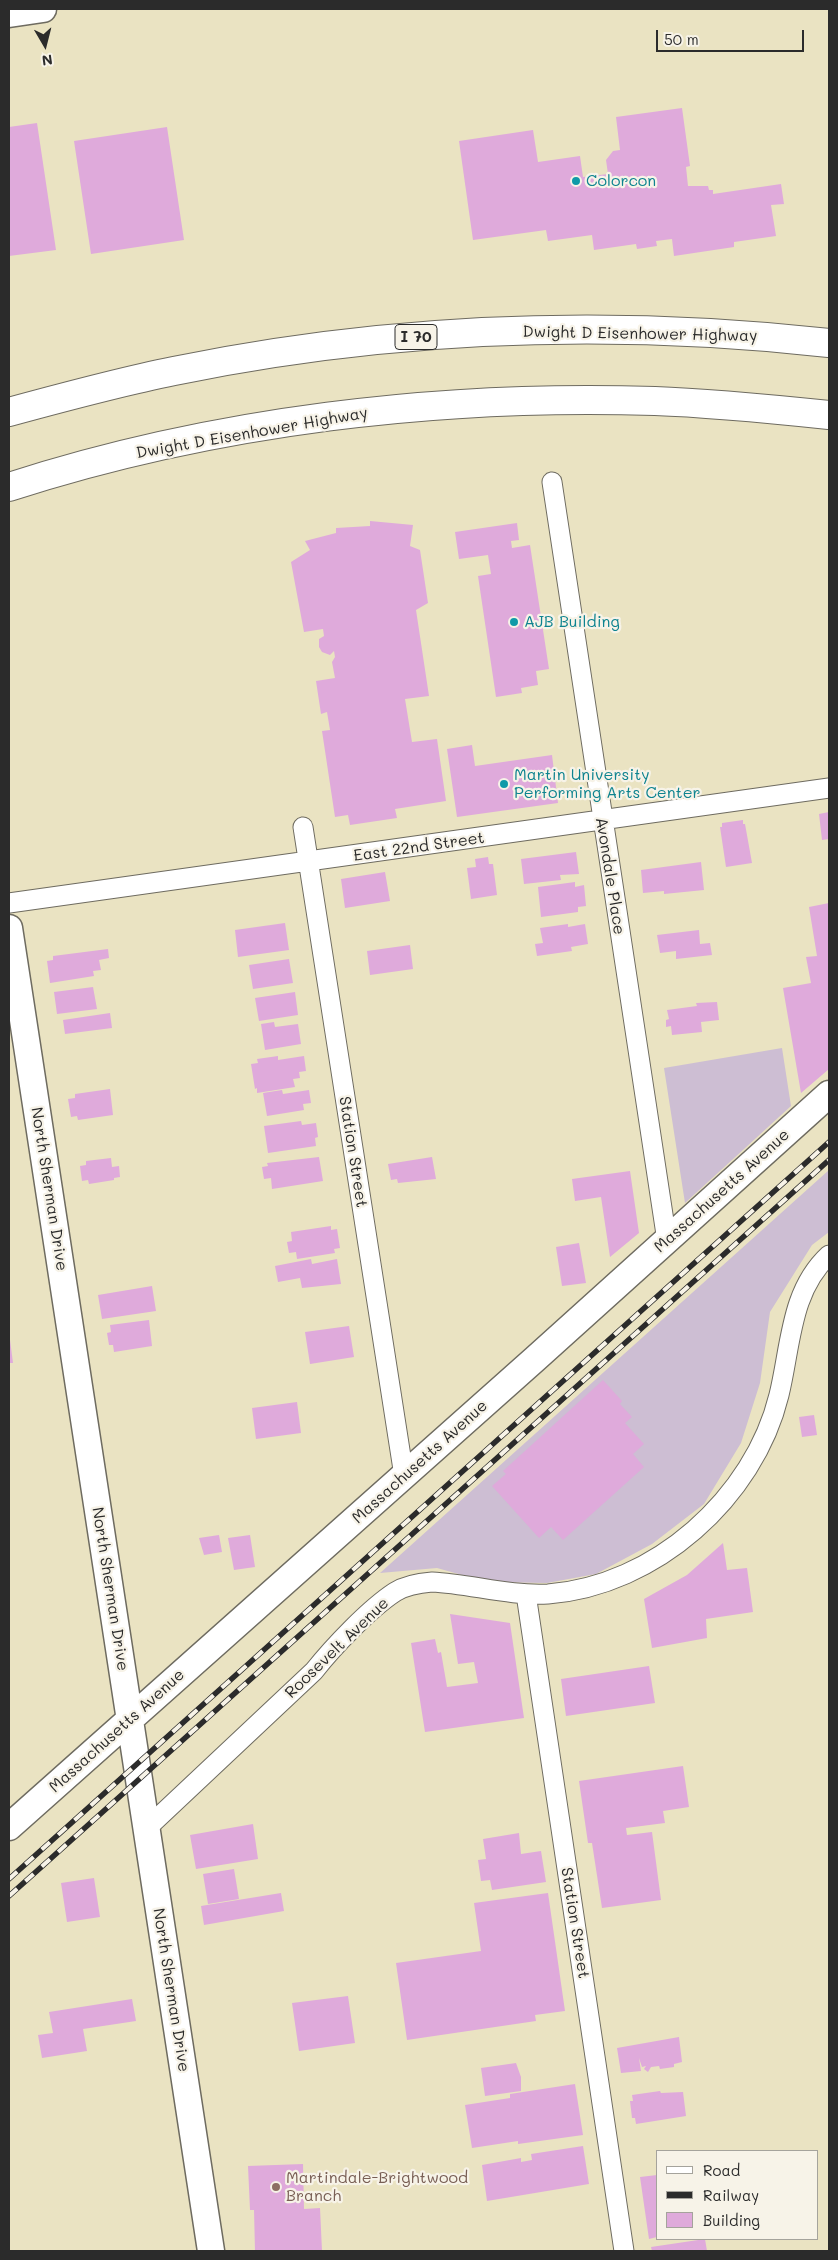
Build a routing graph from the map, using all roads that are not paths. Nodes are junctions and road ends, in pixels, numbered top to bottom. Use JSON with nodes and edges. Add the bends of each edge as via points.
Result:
{"nodes":[{"id":1,"x":43,"y":9,"type":"edge"},
{"id":2,"x":9,"y":14,"type":"edge"},
{"id":3,"x":829,"y":343,"type":"edge"},
{"id":4,"x":9,"y":412,"type":"edge"},
{"id":5,"x":829,"y":415,"type":"edge"},
{"id":6,"x":552,"y":482,"type":"dead end"},
{"id":7,"x":12,"y":486,"type":"edge"},
{"id":8,"x":829,"y":788,"type":"edge"},
{"id":9,"x":602,"y":821,"type":"junction"},
{"id":10,"x":303,"y":827,"type":"dead end"},
{"id":11,"x":308,"y":862,"type":"junction"},
{"id":12,"x":9,"y":903,"type":"edge"},
{"id":13,"x":9,"y":928,"type":"edge"},
{"id":14,"x":829,"y":1094,"type":"edge"},
{"id":15,"x":667,"y":1241,"type":"junction"},
{"id":16,"x":829,"y":1256,"type":"edge"},
{"id":17,"x":404,"y":1476,"type":"junction"},
{"id":18,"x":526,"y":1594,"type":"junction"},
{"id":19,"x":129,"y":1720,"type":"junction"},
{"id":20,"x":9,"y":1827,"type":"edge"},
{"id":21,"x":146,"y":1828,"type":"junction"},
{"id":22,"x":211,"y":2251,"type":"edge"},
{"id":23,"x":624,"y":2251,"type":"edge"}],
"edges":[{"from":1,"to":2,"type":"main road"},
{"from":3,"to":4,"type":"highway","name":"Dwight D Eisenhower Highway","number":"I 70","via":[[702,332],[591,329],[471,332],[305,349],[176,370]]},
{"from":5,"to":7,"type":"highway","name":"Dwight D Eisenhower Highway","via":[[654,401],[458,405],[325,418],[202,438],[104,460]]},
{"from":6,"to":9,"type":"street","name":"Avondale Place"},
{"from":8,"to":9,"type":"street","name":"East 22nd Street"},
{"from":9,"to":11,"type":"street","name":"East 22nd Street"},
{"from":9,"to":15,"type":"street","name":"Avondale Place"},
{"from":10,"to":11,"type":"street","name":"Station Street"},
{"from":11,"to":12,"type":"street","name":"East 22nd Street"},
{"from":11,"to":17,"type":"street","name":"Station Street"},
{"from":13,"to":19,"type":"main road","name":"North Sherman Drive"},
{"from":14,"to":15,"type":"main road","name":"Massachusetts Avenue"},
{"from":15,"to":17,"type":"main road","name":"Massachusetts Avenue"},
{"from":16,"to":18,"type":"street","name":"Roosevelt Avenue","via":[[817,1268],[798,1301],[779,1395],[762,1442],[746,1470],[715,1508],[672,1547],[627,1575],[568,1592]]},
{"from":17,"to":19,"type":"main road","name":"Massachusetts Avenue"},
{"from":18,"to":21,"type":"street","name":"Roosevelt Avenue","via":[[444,1583],[405,1587],[388,1598],[329,1651],[314,1671]]},
{"from":18,"to":23,"type":"street","name":"Station Street"},
{"from":19,"to":20,"type":"main road","name":"Massachusetts Avenue"},
{"from":19,"to":21,"type":"main road","name":"North Sherman Drive"},
{"from":21,"to":22,"type":"main road","name":"North Sherman Drive"}]}
